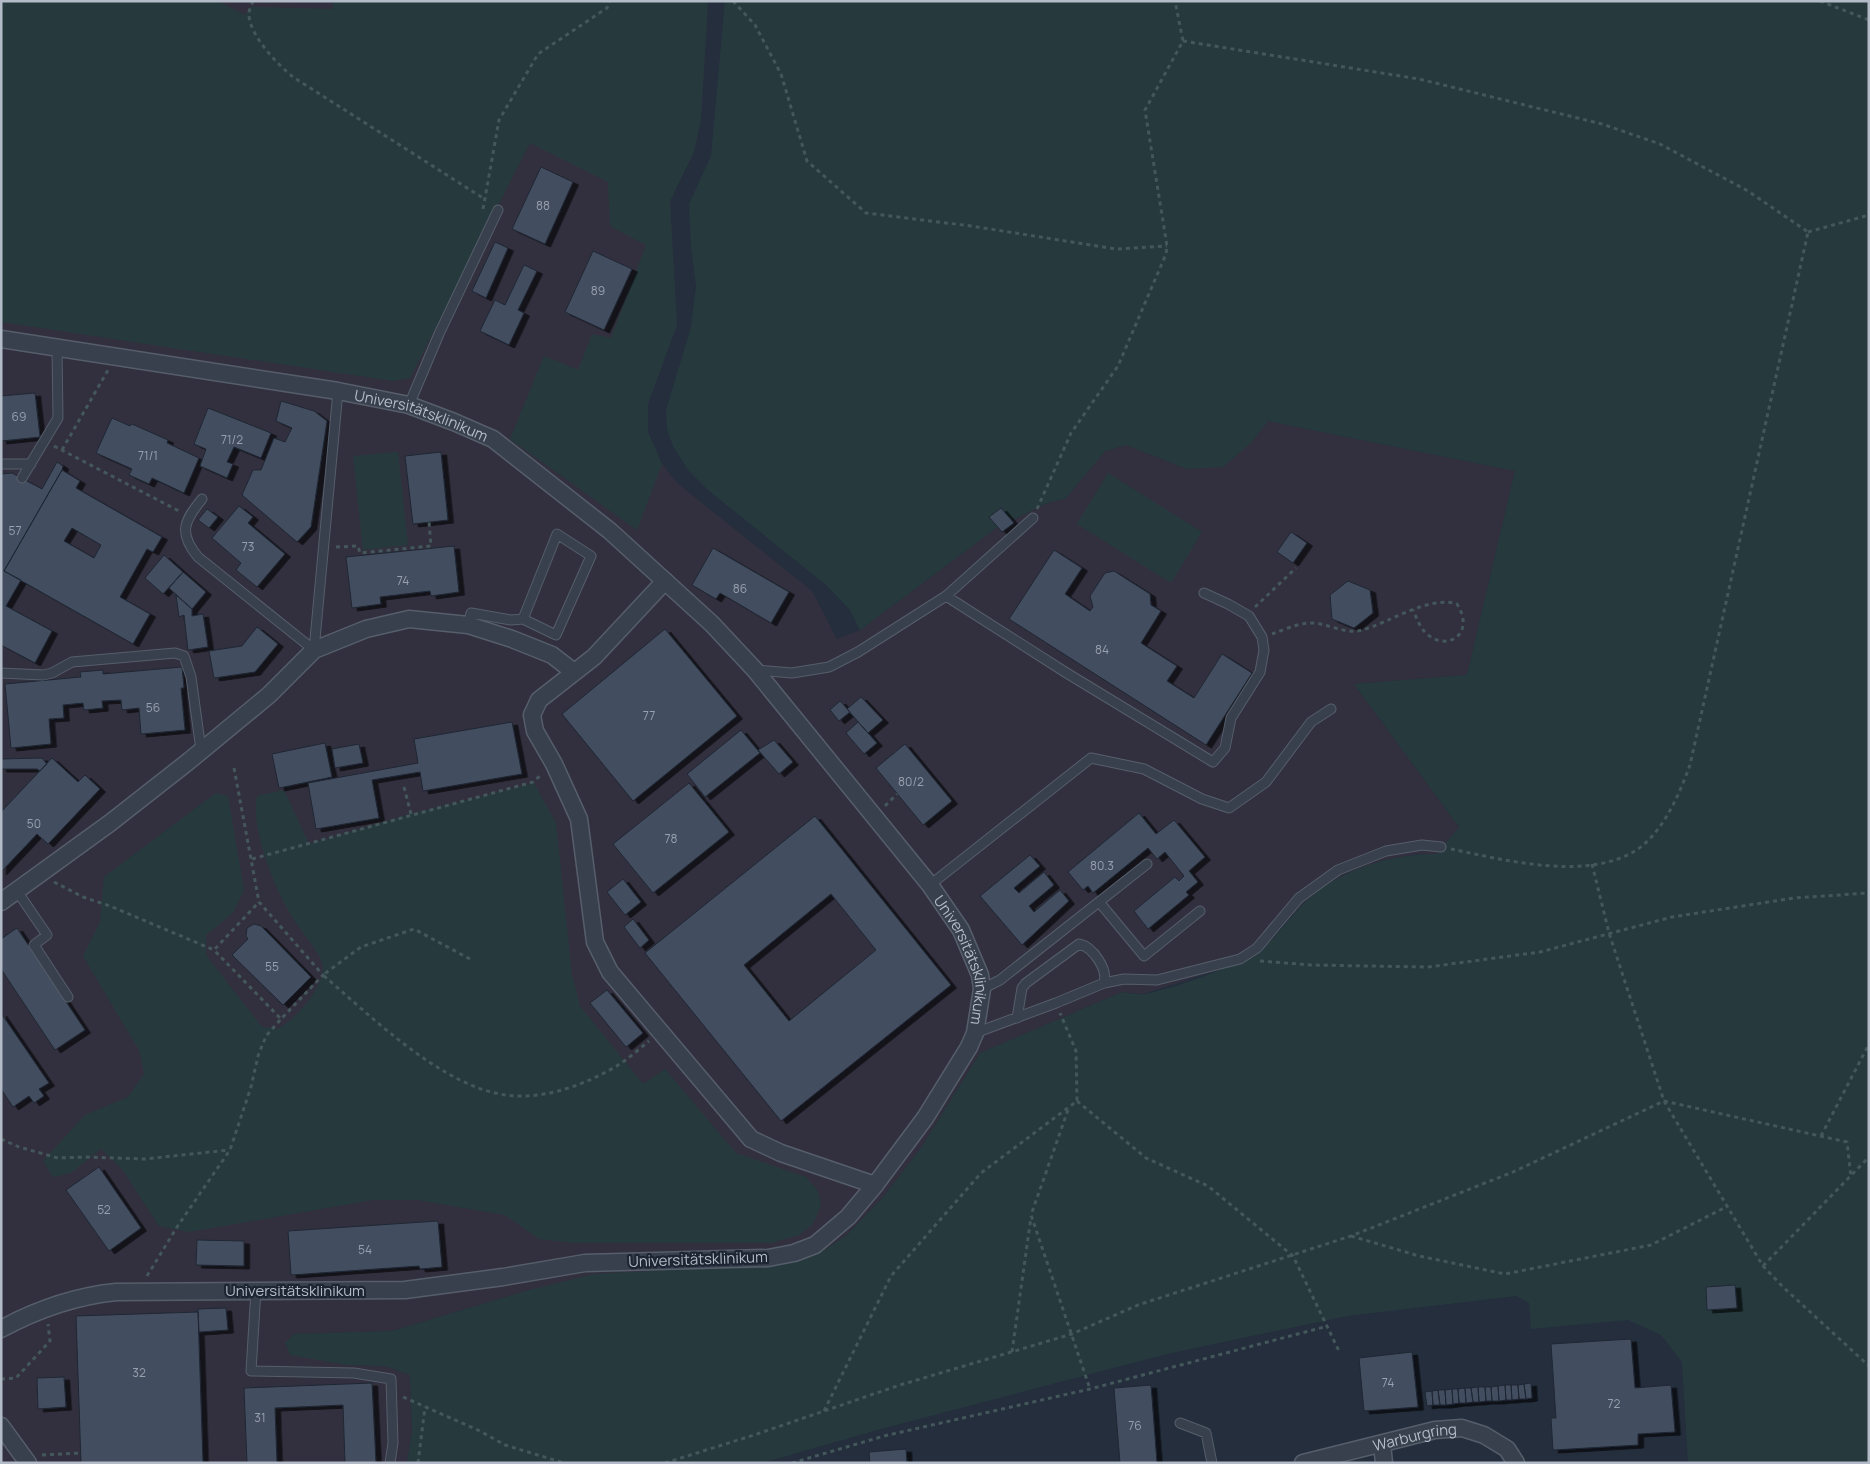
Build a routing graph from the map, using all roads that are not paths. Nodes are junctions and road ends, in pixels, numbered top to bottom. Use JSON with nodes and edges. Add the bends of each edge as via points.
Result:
{"nodes":[{"id":1,"x":498,"y":210,"type":"dead end"},
{"id":2,"x":1,"y":339,"type":"edge"},
{"id":3,"x":57,"y":348,"type":"junction"},
{"id":4,"x":338,"y":391,"type":"junction"},
{"id":5,"x":409,"y":405,"type":"junction"},
{"id":6,"x":1,"y":464,"type":"edge"},
{"id":7,"x":31,"y":464,"type":"junction"},
{"id":8,"x":22,"y":478,"type":"dead end"},
{"id":9,"x":202,"y":499,"type":"dead end"},
{"id":10,"x":1033,"y":518,"type":"road end"},
{"id":11,"x":665,"y":581,"type":"junction"},
{"id":12,"x":1204,"y":594,"type":"dead end"},
{"id":13,"x":946,"y":596,"type":"junction"},
{"id":14,"x":524,"y":619,"type":"junction"},
{"id":15,"x":468,"y":625,"type":"junction"},
{"id":16,"x":314,"y":650,"type":"junction"},
{"id":17,"x":755,"y":670,"type":"junction"},
{"id":18,"x":574,"y":672,"type":"junction"},
{"id":19,"x":1,"y":674,"type":"edge"},
{"id":20,"x":1331,"y":709,"type":"dead end"},
{"id":21,"x":201,"y":750,"type":"junction"},
{"id":22,"x":1441,"y":846,"type":"road end"},
{"id":23,"x":1147,"y":864,"type":"dead end"},
{"id":24,"x":930,"y":885,"type":"junction"},
{"id":25,"x":17,"y":891,"type":"junction"},
{"id":26,"x":1,"y":902,"type":"edge"},
{"id":27,"x":1100,"y":903,"type":"junction"},
{"id":28,"x":1200,"y":910,"type":"dead end"},
{"id":29,"x":1104,"y":982,"type":"junction"},
{"id":30,"x":982,"y":989,"type":"junction"},
{"id":31,"x":68,"y":997,"type":"dead end"},
{"id":32,"x":1017,"y":1018,"type":"junction"},
{"id":33,"x":981,"y":1031,"type":"junction"},
{"id":34,"x":875,"y":1185,"type":"junction"},
{"id":35,"x":256,"y":1290,"type":"junction"},
{"id":36,"x":1,"y":1329,"type":"edge"},
{"id":37,"x":1180,"y":1423,"type":"dead end"},
{"id":38,"x":1,"y":1426,"type":"edge"},
{"id":39,"x":1382,"y":1444,"type":"junction"},
{"id":40,"x":25,"y":1459,"type":"edge"},
{"id":41,"x":390,"y":1463,"type":"edge"},
{"id":42,"x":1212,"y":1463,"type":"edge"},
{"id":43,"x":1302,"y":1463,"type":"edge"},
{"id":44,"x":1384,"y":1463,"type":"edge"},
{"id":45,"x":1516,"y":1463,"type":"edge"}],
"edges":[{"from":1,"to":5,"type":"lane"},
{"from":2,"to":3,"type":"street","name":"Universitätsklinikum"},
{"from":3,"to":4,"type":"street","name":"Universitätsklinikum"},
{"from":3,"to":7,"type":"lane","via":[[58,418]]},
{"from":4,"to":5,"type":"street","name":"Universitätsklinikum"},
{"from":4,"to":16,"type":"lane"},
{"from":5,"to":11,"type":"street","name":"Universitätsklinikum","via":[[493,439],[603,525]]},
{"from":6,"to":7,"type":"lane"},
{"from":7,"to":8,"type":"lane"},
{"from":9,"to":16,"type":"lane","via":[[186,522],[185,536],[189,546],[198,557]]},
{"from":10,"to":13,"type":"lane"},
{"from":11,"to":17,"type":"street","name":"Universitätsklinikum"},
{"from":11,"to":18,"type":"street","via":[[594,658]]},
{"from":12,"to":13,"type":"lane","via":[[1249,616],[1262,637],[1264,660],[1231,718],[1225,748],[1213,762]]},
{"from":13,"to":17,"type":"lane","via":[[829,667],[792,673]]},
{"from":14,"to":14,"type":"lane","via":[[556,635],[591,556],[557,534]]},
{"from":14,"to":15,"type":"lane","via":[[471,613]]},
{"from":15,"to":16,"type":"street","via":[[408,619],[366,629]]},
{"from":15,"to":18,"type":"street","via":[[552,655]]},
{"from":16,"to":21,"type":"street","via":[[269,695]]},
{"from":17,"to":24,"type":"street","name":"Universitätsklinikum"},
{"from":18,"to":34,"type":"street","via":[[539,700],[532,715],[535,731],[579,819],[595,942],[610,972],[751,1139]]},
{"from":19,"to":21,"type":"lane","via":[[43,675],[72,662],[175,653],[184,656],[191,677]]},
{"from":20,"to":24,"type":"lane","via":[[1311,722],[1266,782],[1229,808],[1202,799],[1144,768],[1090,758]]},
{"from":21,"to":25,"type":"street","via":[[110,823]]},
{"from":22,"to":29,"type":"lane","via":[[1422,845],[1386,851],[1365,857],[1331,874],[1299,898],[1257,948],[1240,959],[1158,980]]},
{"from":23,"to":27,"type":"lane"},
{"from":24,"to":30,"type":"street","name":"Universitätsklinikum","via":[[961,930],[980,975]]},
{"from":25,"to":26,"type":"street"},
{"from":25,"to":31,"type":"lane","via":[[47,936],[34,945]]},
{"from":27,"to":28,"type":"lane","via":[[1144,956]]},
{"from":27,"to":30,"type":"lane","via":[[1090,906],[1000,980]]},
{"from":29,"to":32,"type":"lane"},
{"from":29,"to":32,"type":"lane","via":[[1104,969],[1090,949],[1079,944],[1026,983],[1022,988]]},
{"from":30,"to":33,"type":"street","name":"Universitätsklinikum"},
{"from":32,"to":33,"type":"lane"},
{"from":33,"to":34,"type":"street","name":"Universitätsklinikum"},
{"from":34,"to":35,"type":"street","name":"Universitätsklinikum","via":[[848,1217],[815,1245],[768,1258],[585,1263],[405,1290]]},
{"from":35,"to":36,"type":"street","name":"Universitätsklinikum","via":[[94,1294]]},
{"from":35,"to":41,"type":"lane","via":[[251,1370],[354,1373],[391,1379],[393,1443]]},
{"from":37,"to":42,"type":"lane","via":[[1206,1433]]},
{"from":38,"to":40,"type":"street"},
{"from":39,"to":43,"type":"street","name":"Warburgring"},
{"from":39,"to":44,"type":"street"},
{"from":39,"to":45,"type":"street","name":"Warburgring","via":[[1435,1430],[1462,1428],[1484,1435],[1507,1450]]}]}
